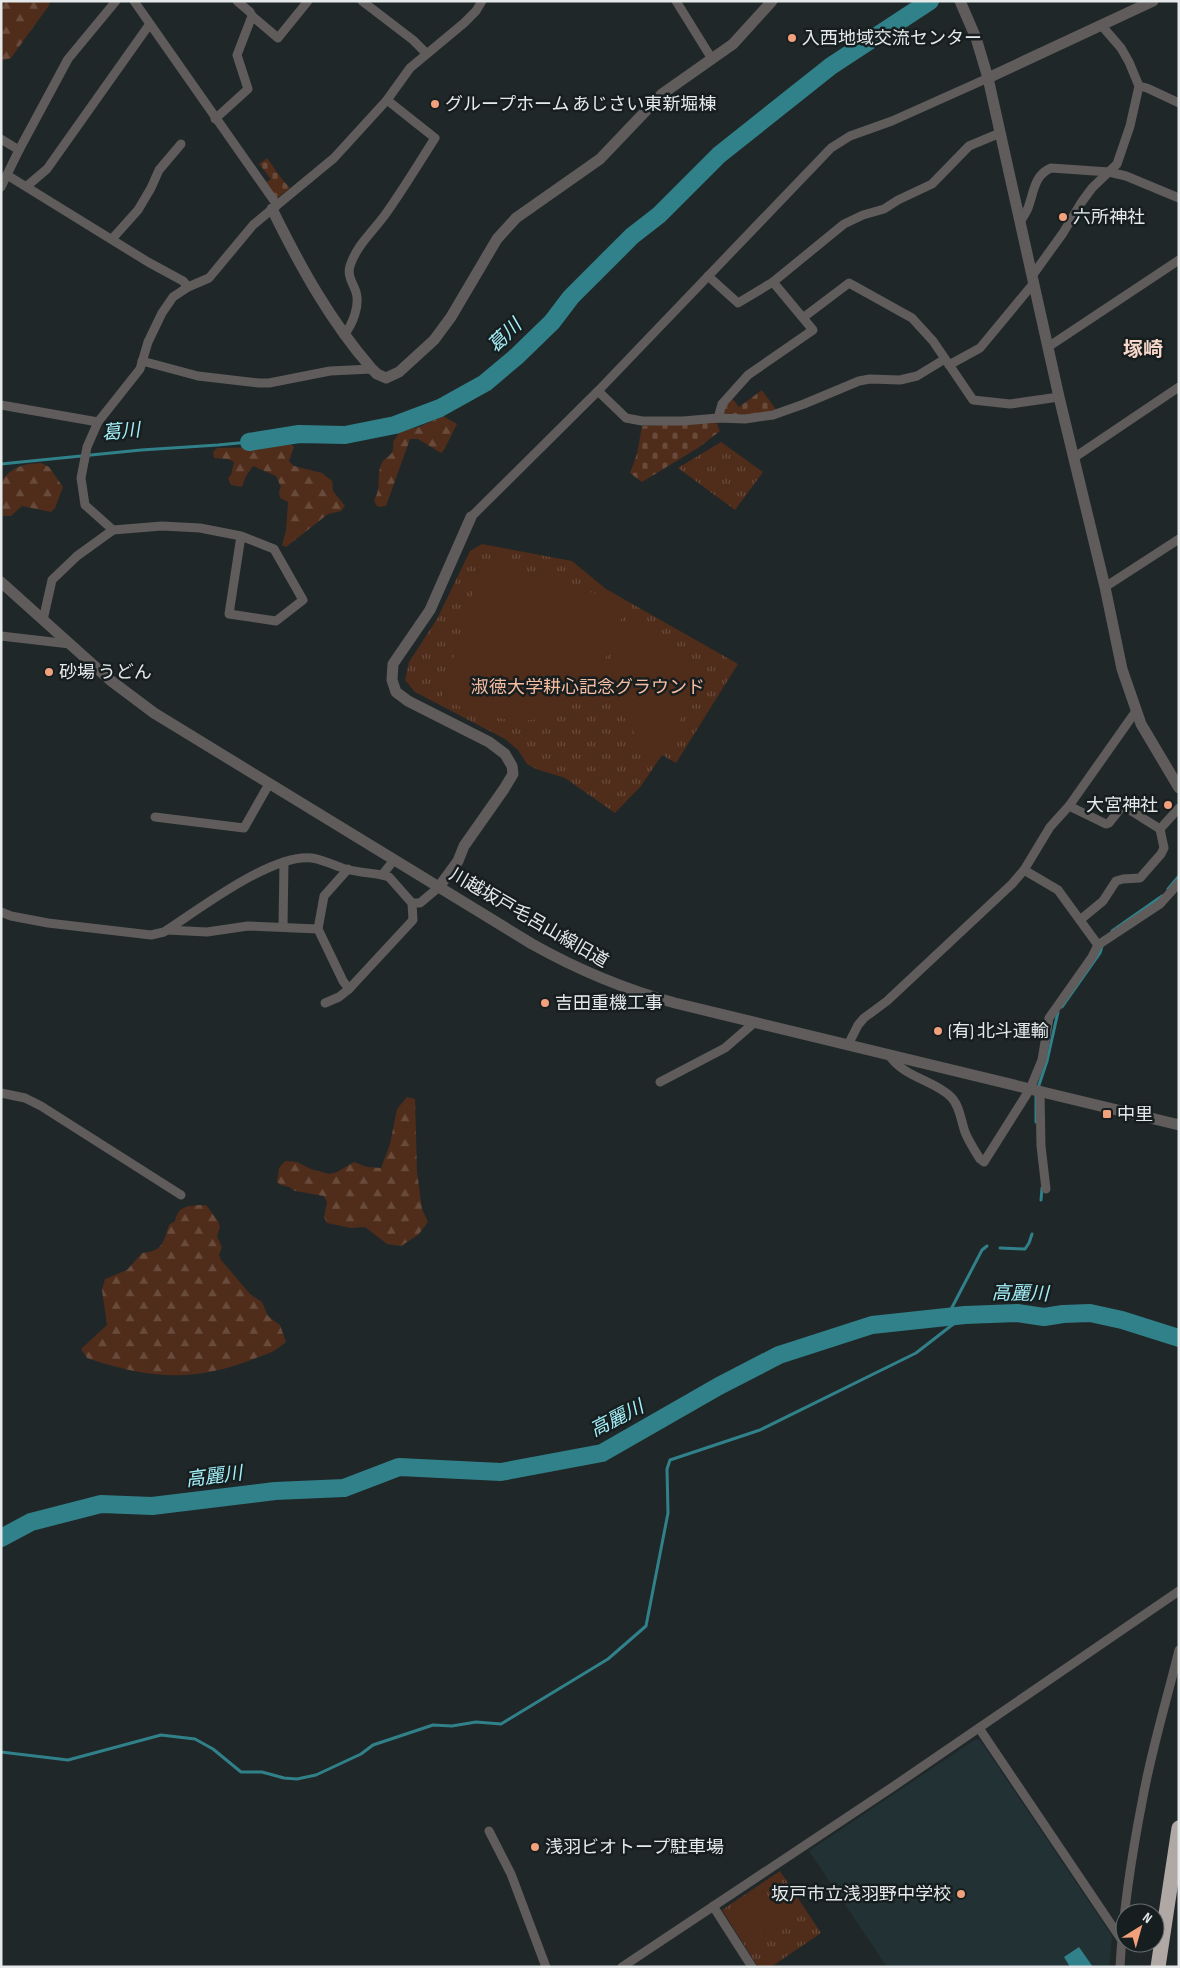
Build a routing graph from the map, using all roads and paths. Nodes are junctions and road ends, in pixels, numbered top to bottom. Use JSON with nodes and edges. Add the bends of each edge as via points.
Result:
{"nodes":[{"id":1,"x":116,"y":1,"type":"edge"},
{"id":2,"x":134,"y":1,"type":"edge"},
{"id":3,"x":237,"y":1,"type":"edge"},
{"id":4,"x":308,"y":1,"type":"edge"},
{"id":5,"x":362,"y":1,"type":"edge"},
{"id":6,"x":482,"y":1,"type":"edge"},
{"id":7,"x":676,"y":1,"type":"edge"},
{"id":8,"x":772,"y":1,"type":"edge"},
{"id":9,"x":960,"y":1,"type":"edge"},
{"id":10,"x":1153,"y":1,"type":"edge"},
{"id":11,"x":252,"y":16,"type":"junction"},
{"id":12,"x":149,"y":25,"type":"junction"},
{"id":13,"x":1102,"y":26,"type":"junction"},
{"id":14,"x":426,"y":53,"type":"junction"},
{"id":15,"x":712,"y":59,"type":"junction"},
{"id":16,"x":988,"y":78,"type":"junction"},
{"id":17,"x":1139,"y":86,"type":"junction"},
{"id":18,"x":387,"y":100,"type":"junction"},
{"id":19,"x":1179,"y":103,"type":"edge"},
{"id":20,"x":216,"y":118,"type":"junction"},
{"id":21,"x":1000,"y":133,"type":"junction"},
{"id":22,"x":1,"y":139,"type":"edge"},
{"id":23,"x":181,"y":144,"type":"dead end"},
{"id":24,"x":18,"y":150,"type":"junction"},
{"id":25,"x":1109,"y":172,"type":"junction"},
{"id":26,"x":7,"y":174,"type":"junction"},
{"id":27,"x":27,"y":186,"type":"junction"},
{"id":28,"x":1,"y":187,"type":"edge"},
{"id":29,"x":1179,"y":198,"type":"edge"},
{"id":30,"x":274,"y":207,"type":"junction"},
{"id":31,"x":1020,"y":222,"type":"junction"},
{"id":32,"x":112,"y":240,"type":"junction"},
{"id":33,"x":1179,"y":260,"type":"edge"},
{"id":34,"x":708,"y":276,"type":"junction"},
{"id":35,"x":1032,"y":280,"type":"junction"},
{"id":36,"x":773,"y":282,"type":"junction"},
{"id":37,"x":188,"y":287,"type":"junction"},
{"id":38,"x":804,"y":317,"type":"junction"},
{"id":39,"x":344,"y":334,"type":"junction"},
{"id":40,"x":1048,"y":347,"type":"junction"},
{"id":41,"x":142,"y":361,"type":"junction"},
{"id":42,"x":947,"y":362,"type":"junction"},
{"id":43,"x":372,"y":369,"type":"junction"},
{"id":44,"x":1179,"y":387,"type":"edge"},
{"id":45,"x":598,"y":391,"type":"junction"},
{"id":46,"x":1059,"y":397,"type":"junction"},
{"id":47,"x":1,"y":405,"type":"edge"},
{"id":48,"x":718,"y":418,"type":"junction"},
{"id":49,"x":98,"y":422,"type":"junction"},
{"id":50,"x":1075,"y":457,"type":"junction"},
{"id":51,"x":471,"y":517,"type":"joint"},
{"id":52,"x":113,"y":530,"type":"junction"},
{"id":53,"x":241,"y":536,"type":"junction"},
{"id":54,"x":1179,"y":539,"type":"edge"},
{"id":55,"x":1,"y":582,"type":"edge"},
{"id":56,"x":1105,"y":587,"type":"junction"},
{"id":57,"x":43,"y":620,"type":"junction"},
{"id":58,"x":1,"y":636,"type":"edge"},
{"id":59,"x":70,"y":644,"type":"junction"},
{"id":60,"x":1136,"y":711,"type":"junction"},
{"id":61,"x":269,"y":784,"type":"junction"},
{"id":62,"x":1179,"y":788,"type":"edge"},
{"id":63,"x":1069,"y":806,"type":"junction"},
{"id":64,"x":1179,"y":808,"type":"edge"},
{"id":65,"x":155,"y":818,"type":"dead end"},
{"id":66,"x":1160,"y":829,"type":"junction"},
{"id":67,"x":394,"y":860,"type":"junction"},
{"id":68,"x":284,"y":862,"type":"junction"},
{"id":69,"x":348,"y":869,"type":"junction"},
{"id":70,"x":1024,"y":870,"type":"junction"},
{"id":71,"x":382,"y":875,"type":"junction"},
{"id":72,"x":439,"y":887,"type":"junction"},
{"id":73,"x":1177,"y":888,"type":"edge"},
{"id":74,"x":412,"y":903,"type":"junction"},
{"id":75,"x":1,"y":912,"type":"edge"},
{"id":76,"x":1080,"y":920,"type":"junction"},
{"id":77,"x":284,"y":927,"type":"junction"},
{"id":78,"x":318,"y":928,"type":"junction"},
{"id":79,"x":166,"y":930,"type":"junction"},
{"id":80,"x":1102,"y":942,"type":"junction"},
{"id":81,"x":349,"y":989,"type":"junction"},
{"id":82,"x":325,"y":1003,"type":"dead end"},
{"id":83,"x":754,"y":1022,"type":"junction"},
{"id":84,"x":848,"y":1045,"type":"junction"},
{"id":85,"x":888,"y":1054,"type":"junction"},
{"id":86,"x":660,"y":1082,"type":"dead end"},
{"id":87,"x":1036,"y":1090,"type":"junction"},
{"id":88,"x":1,"y":1093,"type":"edge"},
{"id":89,"x":1179,"y":1125,"type":"edge"},
{"id":90,"x":1046,"y":1190,"type":"dead end"},
{"id":91,"x":181,"y":1195,"type":"dead end"},
{"id":92,"x":1179,"y":1591,"type":"edge"},
{"id":93,"x":1179,"y":1650,"type":"edge"},
{"id":94,"x":979,"y":1728,"type":"junction"},
{"id":95,"x":1179,"y":1828,"type":"edge"},
{"id":96,"x":489,"y":1831,"type":"dead end"},
{"id":97,"x":1126,"y":1903,"type":"edge"},
{"id":98,"x":713,"y":1906,"type":"junction"},
{"id":99,"x":1115,"y":1929,"type":"edge"},
{"id":100,"x":1120,"y":1953,"type":"edge"},
{"id":101,"x":546,"y":1967,"type":"edge"},
{"id":102,"x":622,"y":1967,"type":"edge"},
{"id":103,"x":752,"y":1967,"type":"edge"},
{"id":104,"x":1120,"y":1967,"type":"edge"},
{"id":105,"x":1158,"y":1967,"type":"edge"}],
"edges":[{"from":1,"to":24,"type":"street","via":[[68,60]]},
{"from":2,"to":12,"type":"street"},
{"from":3,"to":11,"type":"street"},
{"from":4,"to":11,"type":"street","via":[[278,38]]},
{"from":5,"to":14,"type":"street"},
{"from":6,"to":14,"type":"street","via":[[472,16]]},
{"from":7,"to":15,"type":"street"},
{"from":8,"to":15,"type":"street","via":[[744,34]]},
{"from":9,"to":16,"type":"street"},
{"from":10,"to":13,"type":"street"},
{"from":11,"to":20,"type":"street","via":[[237,55],[248,89]]},
{"from":12,"to":20,"type":"street"},
{"from":12,"to":27,"type":"street","via":[[47,169]]},
{"from":13,"to":16,"type":"street"},
{"from":13,"to":17,"type":"street","via":[[1130,62]]},
{"from":14,"to":18,"type":"street","via":[[410,68]]},
{"from":15,"to":43,"type":"street","via":[[662,94],[600,159],[516,218],[488,252],[443,328],[420,354],[399,372],[386,378]]},
{"from":16,"to":21,"type":"street"},
{"from":16,"to":34,"type":"street","via":[[831,148]]},
{"from":17,"to":19,"type":"street"},
{"from":17,"to":25,"type":"street","via":[[1117,164]]},
{"from":18,"to":30,"type":"street","via":[[334,158]]},
{"from":18,"to":39,"type":"street","via":[[435,138],[386,214],[355,252],[349,277],[357,302],[351,326]]},
{"from":20,"to":30,"type":"street"},
{"from":21,"to":31,"type":"street"},
{"from":21,"to":36,"type":"street","via":[[969,146],[932,184],[884,209],[844,224]]},
{"from":22,"to":24,"type":"street"},
{"from":23,"to":32,"type":"street","via":[[159,170],[138,210]]},
{"from":24,"to":26,"type":"street"},
{"from":25,"to":29,"type":"street"},
{"from":25,"to":31,"type":"street","via":[[1051,168],[1043,172]]},
{"from":25,"to":35,"type":"street","via":[[1081,203]]},
{"from":26,"to":27,"type":"street"},
{"from":26,"to":28,"type":"street"},
{"from":27,"to":32,"type":"street"},
{"from":30,"to":37,"type":"street","via":[[253,225],[209,278]]},
{"from":30,"to":39,"type":"street","via":[[313,289]]},
{"from":31,"to":35,"type":"street"},
{"from":32,"to":37,"type":"street"},
{"from":33,"to":40,"type":"street"},
{"from":34,"to":36,"type":"street","via":[[738,303]]},
{"from":34,"to":45,"type":"street"},
{"from":35,"to":40,"type":"street"},
{"from":35,"to":42,"type":"street","via":[[980,348]]},
{"from":36,"to":38,"type":"street"},
{"from":37,"to":41,"type":"street","via":[[173,297],[162,313]]},
{"from":38,"to":42,"type":"street","via":[[849,283],[912,318]]},
{"from":38,"to":48,"type":"street","via":[[813,330],[748,375],[722,404]]},
{"from":39,"to":43,"type":"street"},
{"from":40,"to":46,"type":"street"},
{"from":41,"to":43,"type":"street","via":[[198,376],[259,383],[330,370]]},
{"from":41,"to":49,"type":"street","via":[[140,369]]},
{"from":42,"to":46,"type":"street","via":[[973,400],[1010,404]]},
{"from":42,"to":48,"type":"street","via":[[900,380],[859,380],[773,415],[735,420]]},
{"from":44,"to":50,"type":"street"},
{"from":45,"to":48,"type":"street","via":[[626,418],[642,421]]},
{"from":45,"to":51,"type":"street"},
{"from":46,"to":50,"type":"street"},
{"from":47,"to":49,"type":"street"},
{"from":49,"to":52,"type":"street","via":[[86,447],[81,478],[85,505]]},
{"from":50,"to":56,"type":"street"},
{"from":51,"to":72,"type":"street","via":[[430,610],[393,664],[392,680],[396,692],[489,742],[504,754],[512,766],[513,774],[509,781]]},
{"from":52,"to":53,"type":"street","via":[[162,526],[200,528]]},
{"from":52,"to":57,"type":"street","via":[[77,556],[52,580]]},
{"from":53,"to":53,"type":"street","via":[[274,549],[303,600],[276,620],[229,614]]},
{"from":54,"to":56,"type":"street"},
{"from":55,"to":57,"type":"street","name":"川越坂戸毛呂山線旧道"},
{"from":56,"to":60,"type":"street","via":[[1122,669]]},
{"from":57,"to":59,"type":"street","name":"川越坂戸毛呂山線旧道"},
{"from":58,"to":59,"type":"street"},
{"from":59,"to":61,"type":"street","name":"川越坂戸毛呂山線旧道","via":[[110,680],[154,712]]},
{"from":60,"to":62,"type":"street","via":[[1147,737]]},
{"from":60,"to":63,"type":"street"},
{"from":61,"to":65,"type":"street","via":[[244,828]]},
{"from":61,"to":67,"type":"street","name":"川越坂戸毛呂山線旧道"},
{"from":63,"to":66,"type":"street","via":[[1106,824],[1125,807]]},
{"from":63,"to":70,"type":"street","via":[[1050,828]]},
{"from":64,"to":66,"type":"street"},
{"from":66,"to":76,"type":"street","via":[[1164,848],[1140,878],[1116,881],[1103,901]]},
{"from":67,"to":71,"type":"street"},
{"from":67,"to":72,"type":"street","name":"川越坂戸毛呂山線旧道"},
{"from":68,"to":69,"type":"street","via":[[310,858]]},
{"from":68,"to":77,"type":"street"},
{"from":68,"to":79,"type":"street","via":[[243,882]]},
{"from":69,"to":71,"type":"street"},
{"from":69,"to":78,"type":"street","via":[[324,896]]},
{"from":70,"to":76,"type":"street","via":[[1058,890]]},
{"from":70,"to":84,"type":"street","via":[[887,1001],[864,1018]]},
{"from":71,"to":74,"type":"street","via":[[389,877]]},
{"from":72,"to":74,"type":"street","via":[[420,903]]},
{"from":72,"to":83,"type":"street","name":"川越坂戸毛呂山線旧道","via":[[559,959],[608,983]]},
{"from":73,"to":80,"type":"street","via":[[1160,904]]},
{"from":74,"to":81,"type":"street","via":[[413,920]]},
{"from":75,"to":79,"type":"street","via":[[48,923],[151,935]]},
{"from":76,"to":80,"type":"street"},
{"from":77,"to":78,"type":"street"},
{"from":77,"to":79,"type":"street","via":[[248,926],[207,932]]},
{"from":78,"to":81,"type":"street"},
{"from":80,"to":87,"type":"street","via":[[1049,1018]]},
{"from":81,"to":82,"type":"street"},
{"from":83,"to":84,"type":"street","name":"川越坂戸毛呂山線旧道"},
{"from":83,"to":86,"type":"street","via":[[725,1048]]},
{"from":84,"to":85,"type":"street","name":"川越坂戸毛呂山線旧道"},
{"from":85,"to":87,"type":"street","name":"川越坂戸毛呂山線旧道"},
{"from":85,"to":87,"type":"street","via":[[899,1067],[954,1100],[966,1133],[984,1162]]},
{"from":87,"to":89,"type":"street","name":"川越坂戸毛呂山線旧道"},
{"from":87,"to":90,"type":"street"},
{"from":88,"to":91,"type":"street","via":[[42,1106]]},
{"from":92,"to":94,"type":"street"},
{"from":93,"to":97,"type":"street","via":[[1143,1797]]},
{"from":94,"to":98,"type":"street"},
{"from":94,"to":99,"type":"street"},
{"from":95,"to":105,"type":"highway"},
{"from":96,"to":101,"type":"street","via":[[511,1874]]},
{"from":98,"to":102,"type":"street"},
{"from":98,"to":103,"type":"street"},
{"from":100,"to":104,"type":"street"}]}
